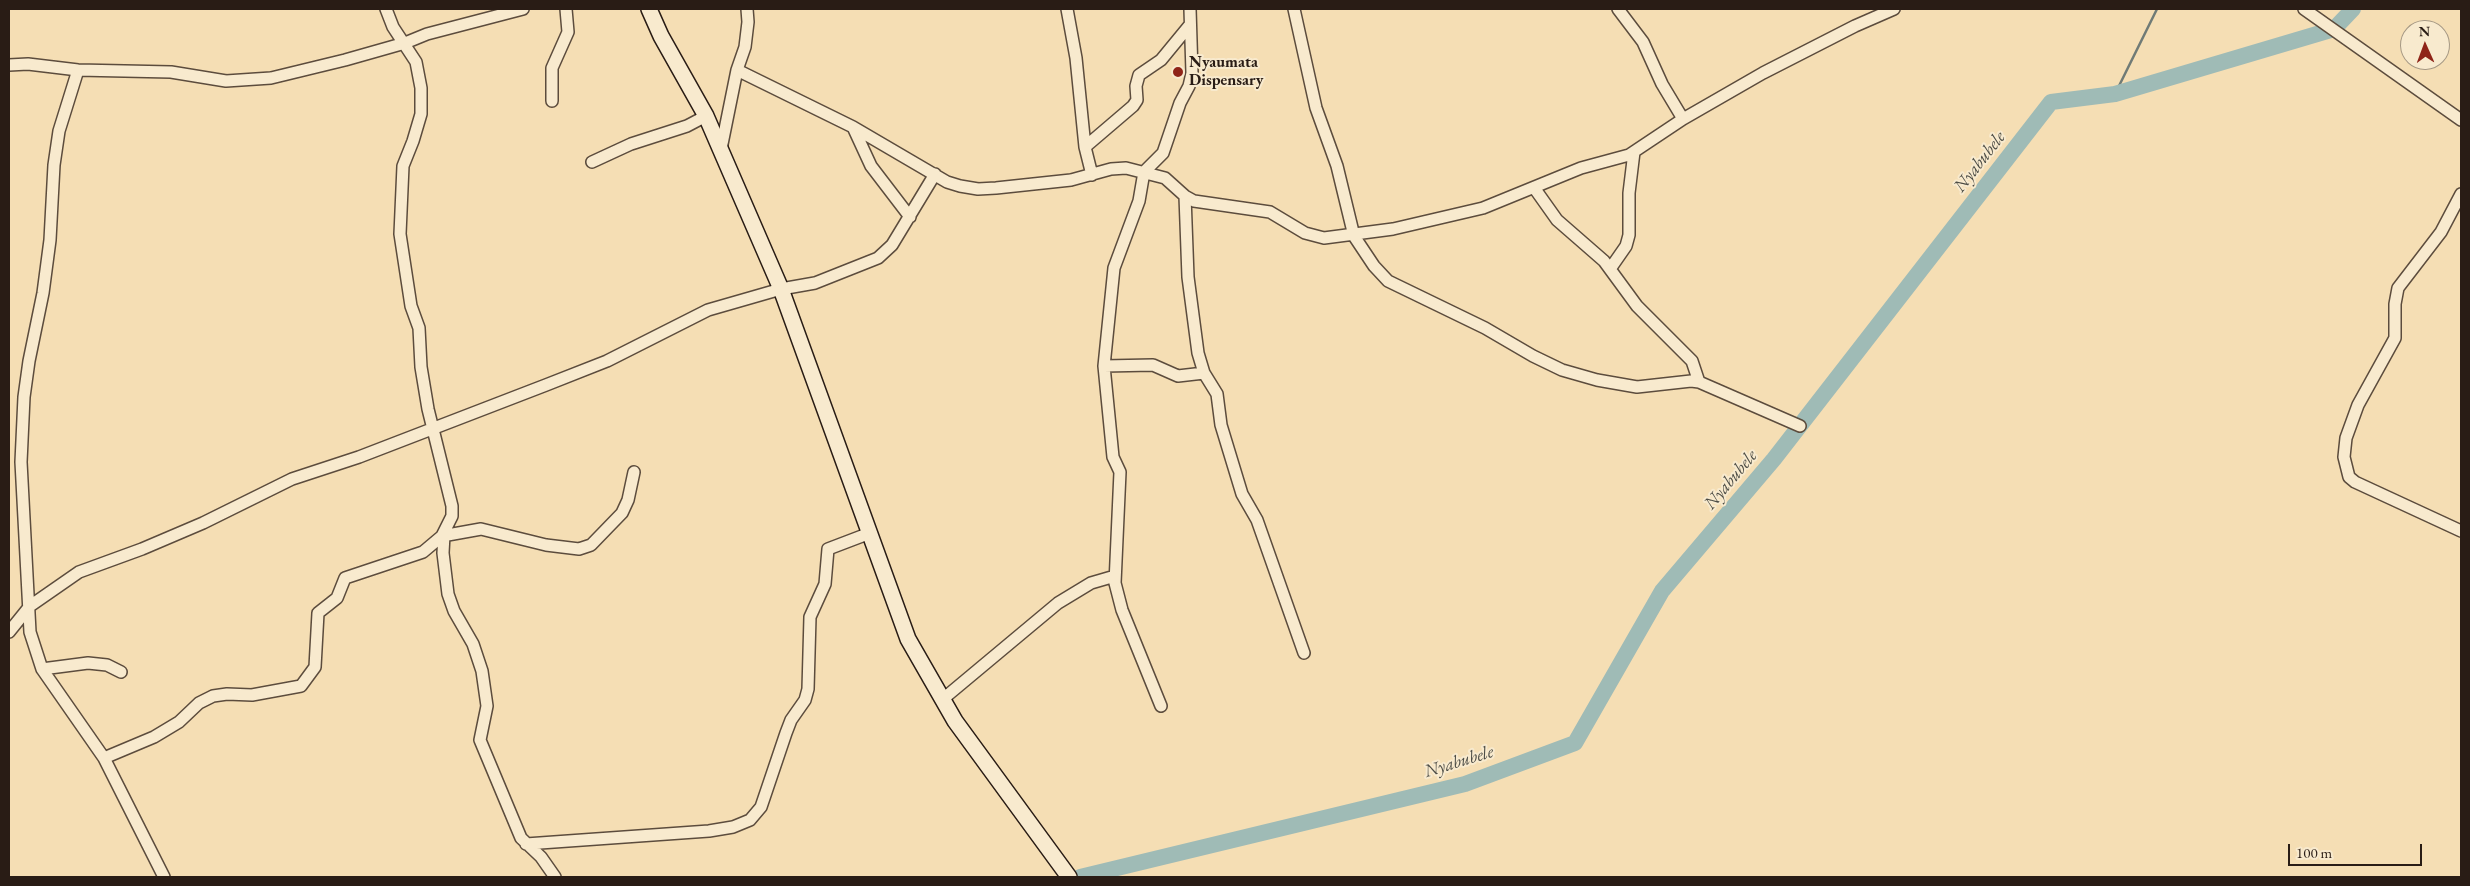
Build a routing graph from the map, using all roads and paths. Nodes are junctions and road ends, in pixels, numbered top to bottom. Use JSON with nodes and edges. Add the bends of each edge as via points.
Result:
{"nodes":[{"id":1,"x":386,"y":9,"type":"edge"},
{"id":2,"x":523,"y":9,"type":"edge"},
{"id":3,"x":566,"y":9,"type":"edge"},
{"id":4,"x":649,"y":9,"type":"edge"},
{"id":5,"x":747,"y":9,"type":"edge"},
{"id":6,"x":1067,"y":9,"type":"edge"},
{"id":7,"x":1190,"y":9,"type":"edge"},
{"id":8,"x":1294,"y":9,"type":"edge"},
{"id":9,"x":1618,"y":9,"type":"edge"},
{"id":10,"x":1894,"y":9,"type":"edge"},
{"id":11,"x":2304,"y":9,"type":"edge"},
{"id":12,"x":1189,"y":26,"type":"junction"},
{"id":13,"x":405,"y":43,"type":"junction"},
{"id":14,"x":9,"y":65,"type":"edge"},
{"id":15,"x":78,"y":70,"type":"junction"},
{"id":16,"x":736,"y":70,"type":"junction"},
{"id":17,"x":552,"y":101,"type":"dead end"},
{"id":18,"x":706,"y":116,"type":"junction"},
{"id":19,"x":1683,"y":119,"type":"junction"},
{"id":20,"x":2461,"y":120,"type":"edge"},
{"id":21,"x":853,"y":127,"type":"junction"},
{"id":22,"x":1085,"y":147,"type":"junction"},
{"id":23,"x":721,"y":149,"type":"junction"},
{"id":24,"x":1634,"y":152,"type":"junction"},
{"id":25,"x":592,"y":162,"type":"dead end"},
{"id":26,"x":1144,"y":172,"type":"junction"},
{"id":27,"x":935,"y":174,"type":"junction"},
{"id":28,"x":1092,"y":174,"type":"junction"},
{"id":29,"x":1534,"y":189,"type":"junction"},
{"id":30,"x":2461,"y":194,"type":"edge"},
{"id":31,"x":1185,"y":196,"type":"junction"},
{"id":32,"x":910,"y":217,"type":"junction"},
{"id":33,"x":1354,"y":236,"type":"junction"},
{"id":34,"x":1610,"y":269,"type":"junction"},
{"id":35,"x":781,"y":288,"type":"junction"},
{"id":36,"x":1104,"y":366,"type":"junction"},
{"id":37,"x":1204,"y":373,"type":"junction"},
{"id":38,"x":1699,"y":382,"type":"junction"},
{"id":39,"x":1800,"y":426,"type":"dead end"},
{"id":40,"x":434,"y":429,"type":"junction"},
{"id":41,"x":634,"y":472,"type":"dead end"},
{"id":42,"x":2461,"y":530,"type":"edge"},
{"id":43,"x":870,"y":533,"type":"junction"},
{"id":44,"x":443,"y":536,"type":"junction"},
{"id":45,"x":1115,"y":576,"type":"junction"},
{"id":46,"x":30,"y":606,"type":"junction"},
{"id":47,"x":9,"y":632,"type":"edge"},
{"id":48,"x":1304,"y":653,"type":"dead end"},
{"id":49,"x":42,"y":669,"type":"junction"},
{"id":50,"x":121,"y":672,"type":"dead end"},
{"id":51,"x":943,"y":699,"type":"junction"},
{"id":52,"x":1162,"y":706,"type":"dead end"},
{"id":53,"x":104,"y":758,"type":"junction"},
{"id":54,"x":526,"y":844,"type":"junction"},
{"id":55,"x":164,"y":877,"type":"edge"},
{"id":56,"x":555,"y":877,"type":"edge"},
{"id":57,"x":1069,"y":877,"type":"edge"}],
"edges":[{"from":1,"to":13,"type":"street","via":[[393,27]]},
{"from":2,"to":13,"type":"street","via":[[427,34]]},
{"from":3,"to":17,"type":"street","via":[[568,32],[552,68]]},
{"from":4,"to":18,"type":"street"},
{"from":5,"to":16,"type":"street","via":[[745,47]]},
{"from":6,"to":22,"type":"street","via":[[1076,58]]},
{"from":7,"to":12,"type":"street"},
{"from":8,"to":33,"type":"street","via":[[1316,108],[1337,166]]},
{"from":9,"to":19,"type":"street","via":[[1643,42],[1662,84]]},
{"from":10,"to":19,"type":"street","via":[[1763,73]]},
{"from":11,"to":20,"type":"street"},
{"from":12,"to":22,"type":"street","via":[[1161,60],[1139,75],[1137,100],[1133,106]]},
{"from":12,"to":26,"type":"street","via":[[1192,73],[1189,86],[1163,153]]},
{"from":13,"to":15,"type":"street","via":[[292,73],[249,80],[226,81],[171,72]]},
{"from":13,"to":40,"type":"street","via":[[416,62],[421,101],[413,140],[403,166],[400,234],[411,306],[419,328],[421,367]]},
{"from":14,"to":15,"type":"street"},
{"from":15,"to":46,"type":"street","via":[[59,131],[50,240],[24,397],[21,470]]},
{"from":16,"to":21,"type":"street"},
{"from":16,"to":23,"type":"street"},
{"from":18,"to":23,"type":"street"},
{"from":18,"to":25,"type":"street"},
{"from":19,"to":24,"type":"street"},
{"from":21,"to":27,"type":"street"},
{"from":21,"to":32,"type":"street","via":[[871,166]]},
{"from":22,"to":28,"type":"street"},
{"from":23,"to":35,"type":"street"},
{"from":24,"to":29,"type":"street","via":[[1581,168]]},
{"from":24,"to":34,"type":"street","via":[[1629,193],[1629,236]]},
{"from":26,"to":28,"type":"street","via":[[1126,168]]},
{"from":26,"to":31,"type":"street","via":[[1165,178]]},
{"from":26,"to":36,"type":"street","via":[[1139,201],[1114,268]]},
{"from":27,"to":28,"type":"street","via":[[947,182],[978,189],[1071,180]]},
{"from":27,"to":32,"type":"street"},
{"from":29,"to":33,"type":"street","via":[[1444,219]]},
{"from":29,"to":34,"type":"street","via":[[1557,220]]},
{"from":30,"to":42,"type":"street","via":[[2441,232],[2398,288],[2394,338],[2358,405],[2346,438],[2344,457],[2345,468],[2355,482]]},
{"from":31,"to":33,"type":"street","via":[[1194,201],[1270,212],[1305,233],[1324,238]]},
{"from":31,"to":37,"type":"street","via":[[1190,305]]},
{"from":32,"to":35,"type":"street","via":[[892,245],[878,258],[832,278]]},
{"from":33,"to":38,"type":"street","via":[[1388,281],[1562,370],[1637,387]]},
{"from":34,"to":38,"type":"street","via":[[1637,306],[1692,361]]},
{"from":35,"to":40,"type":"street","via":[[708,310],[607,361]]},
{"from":35,"to":43,"type":"street"},
{"from":36,"to":37,"type":"street","via":[[1154,365],[1178,376]]},
{"from":36,"to":45,"type":"street","via":[[1113,457],[1120,472]]},
{"from":37,"to":48,"type":"street","via":[[1216,394],[1221,425],[1242,494],[1257,520]]},
{"from":38,"to":39,"type":"street"},
{"from":40,"to":44,"type":"street","via":[[452,506],[452,516]]},
{"from":40,"to":46,"type":"street","via":[[306,473],[185,531],[96,564]]},
{"from":41,"to":44,"type":"street","via":[[622,513],[585,547],[572,550],[481,529]]},
{"from":43,"to":51,"type":"street","via":[[908,639]]},
{"from":43,"to":54,"type":"street","via":[[828,549],[825,584],[810,617],[805,700],[791,720],[761,807],[750,820],[709,831]]},
{"from":44,"to":53,"type":"street","via":[[422,552],[345,578],[337,598],[318,613],[315,668],[301,686],[252,695],[213,696],[154,737]]},
{"from":44,"to":54,"type":"street","via":[[448,594],[473,644],[484,678],[487,706],[480,740]]},
{"from":45,"to":51,"type":"street","via":[[1091,583],[1058,603]]},
{"from":45,"to":52,"type":"street","via":[[1122,610]]},
{"from":46,"to":47,"type":"street"},
{"from":46,"to":49,"type":"street","via":[[31,639]]},
{"from":49,"to":50,"type":"street","via":[[88,663],[107,665]]},
{"from":49,"to":53,"type":"street"},
{"from":51,"to":57,"type":"street","via":[[955,721]]},
{"from":53,"to":55,"type":"street"},
{"from":54,"to":56,"type":"street","via":[[541,857]]}]}
